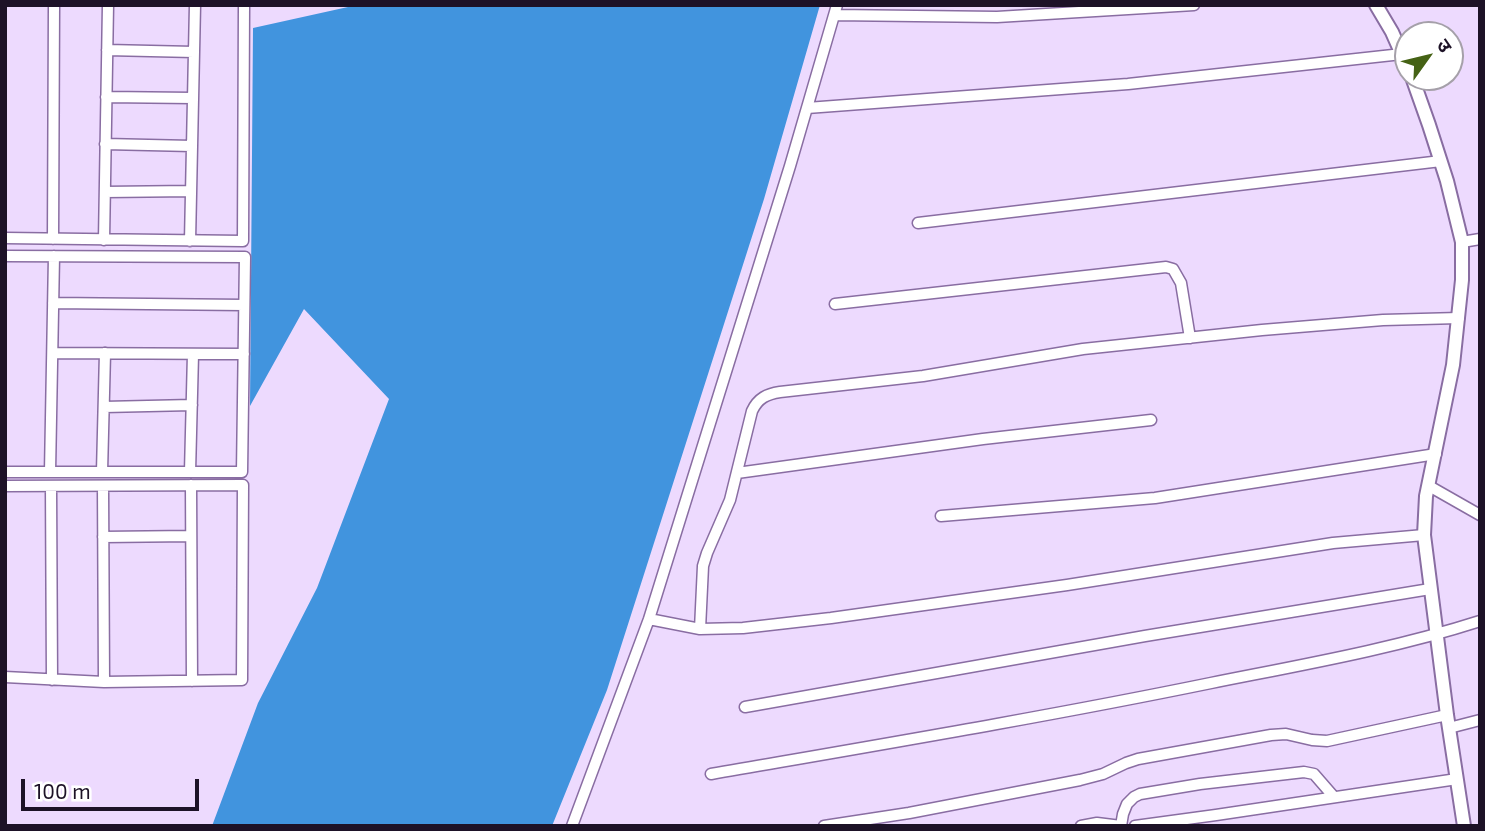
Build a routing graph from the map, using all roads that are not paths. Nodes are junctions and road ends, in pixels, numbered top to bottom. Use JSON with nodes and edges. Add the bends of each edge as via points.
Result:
{"nodes":[{"id":1,"x":54,"y":5,"type":"edge"},
{"id":2,"x":108,"y":5,"type":"edge"},
{"id":3,"x":195,"y":5,"type":"edge"},
{"id":4,"x":244,"y":5,"type":"edge"},
{"id":5,"x":1194,"y":5,"type":"edge"},
{"id":6,"x":1376,"y":5,"type":"edge"},
{"id":7,"x":835,"y":10,"type":"edge"},
{"id":8,"x":1394,"y":39,"type":"edge"},
{"id":9,"x":107,"y":50,"type":"junction"},
{"id":10,"x":194,"y":52,"type":"junction"},
{"id":11,"x":1394,"y":55,"type":"edge"},
{"id":12,"x":1417,"y":91,"type":"edge"},
{"id":13,"x":106,"y":97,"type":"junction"},
{"id":14,"x":193,"y":98,"type":"junction"},
{"id":15,"x":807,"y":108,"type":"junction"},
{"id":16,"x":105,"y":144,"type":"junction"},
{"id":17,"x":192,"y":146,"type":"junction"},
{"id":18,"x":1441,"y":160,"type":"junction"},
{"id":19,"x":191,"y":191,"type":"junction"},
{"id":20,"x":105,"y":192,"type":"junction"},
{"id":21,"x":918,"y":223,"type":"dead end"},
{"id":22,"x":5,"y":238,"type":"edge"},
{"id":23,"x":53,"y":239,"type":"junction"},
{"id":24,"x":1480,"y":239,"type":"edge"},
{"id":25,"x":104,"y":240,"type":"junction"},
{"id":26,"x":190,"y":241,"type":"junction"},
{"id":27,"x":1462,"y":242,"type":"junction"},
{"id":28,"x":5,"y":256,"type":"edge"},
{"id":29,"x":54,"y":256,"type":"junction"},
{"id":30,"x":53,"y":303,"type":"junction"},
{"id":31,"x":835,"y":304,"type":"dead end"},
{"id":32,"x":244,"y":305,"type":"junction"},
{"id":33,"x":1459,"y":318,"type":"junction"},
{"id":34,"x":1191,"y":338,"type":"junction"},
{"id":35,"x":53,"y":353,"type":"junction"},
{"id":36,"x":105,"y":354,"type":"junction"},
{"id":37,"x":193,"y":354,"type":"junction"},
{"id":38,"x":244,"y":354,"type":"junction"},
{"id":39,"x":192,"y":405,"type":"junction"},
{"id":40,"x":104,"y":407,"type":"junction"},
{"id":41,"x":1151,"y":420,"type":"dead end"},
{"id":42,"x":1436,"y":454,"type":"junction"},
{"id":43,"x":5,"y":472,"type":"edge"},
{"id":44,"x":50,"y":472,"type":"junction"},
{"id":45,"x":102,"y":472,"type":"junction"},
{"id":46,"x":190,"y":472,"type":"junction"},
{"id":47,"x":737,"y":473,"type":"junction"},
{"id":48,"x":191,"y":485,"type":"junction"},
{"id":49,"x":5,"y":486,"type":"edge"},
{"id":50,"x":51,"y":486,"type":"junction"},
{"id":51,"x":103,"y":486,"type":"junction"},
{"id":52,"x":1429,"y":486,"type":"junction"},
{"id":53,"x":1480,"y":515,"type":"edge"},
{"id":54,"x":941,"y":516,"type":"dead end"},
{"id":55,"x":1424,"y":535,"type":"junction"},
{"id":56,"x":191,"y":536,"type":"junction"},
{"id":57,"x":103,"y":537,"type":"junction"},
{"id":58,"x":1430,"y":589,"type":"junction"},
{"id":59,"x":649,"y":620,"type":"junction"},
{"id":60,"x":1480,"y":621,"type":"edge"},
{"id":61,"x":700,"y":629,"type":"junction"},
{"id":62,"x":1436,"y":635,"type":"junction"},
{"id":63,"x":5,"y":677,"type":"edge"},
{"id":64,"x":52,"y":680,"type":"junction"},
{"id":65,"x":192,"y":681,"type":"junction"},
{"id":66,"x":104,"y":682,"type":"junction"},
{"id":67,"x":746,"y":707,"type":"dead end"},
{"id":68,"x":1480,"y":720,"type":"edge"},
{"id":69,"x":1448,"y":722,"type":"junction"},
{"id":70,"x":711,"y":774,"type":"dead end"},
{"id":71,"x":1457,"y":779,"type":"junction"},
{"id":72,"x":1334,"y":797,"type":"junction"},
{"id":73,"x":572,"y":826,"type":"edge"},
{"id":74,"x":824,"y":826,"type":"edge"},
{"id":75,"x":1081,"y":826,"type":"edge"},
{"id":76,"x":1121,"y":826,"type":"edge"},
{"id":77,"x":1135,"y":826,"type":"edge"},
{"id":78,"x":1464,"y":826,"type":"edge"}],
"edges":[{"from":1,"to":23,"type":"street"},
{"from":2,"to":9,"type":"street"},
{"from":3,"to":10,"type":"street"},
{"from":4,"to":26,"type":"street","via":[[243,241]]},
{"from":5,"to":7,"type":"street","via":[[997,17]]},
{"from":6,"to":8,"type":"street"},
{"from":7,"to":15,"type":"street"},
{"from":9,"to":10,"type":"street"},
{"from":9,"to":13,"type":"street"},
{"from":10,"to":14,"type":"street"},
{"from":11,"to":15,"type":"street","via":[[1128,83]]},
{"from":12,"to":18,"type":"street"},
{"from":13,"to":14,"type":"street"},
{"from":13,"to":16,"type":"street"},
{"from":14,"to":17,"type":"street"},
{"from":15,"to":59,"type":"street"},
{"from":16,"to":17,"type":"street"},
{"from":16,"to":20,"type":"street"},
{"from":17,"to":19,"type":"street"},
{"from":18,"to":21,"type":"street"},
{"from":18,"to":27,"type":"street"},
{"from":19,"to":20,"type":"street"},
{"from":19,"to":26,"type":"street"},
{"from":20,"to":25,"type":"street"},
{"from":22,"to":23,"type":"street"},
{"from":23,"to":25,"type":"street"},
{"from":24,"to":27,"type":"street"},
{"from":25,"to":26,"type":"street"},
{"from":27,"to":33,"type":"street"},
{"from":28,"to":29,"type":"street"},
{"from":29,"to":30,"type":"street"},
{"from":29,"to":32,"type":"street","via":[[244,257]]},
{"from":30,"to":32,"type":"street"},
{"from":30,"to":35,"type":"street"},
{"from":31,"to":34,"type":"street","via":[[1166,267],[1173,269],[1181,283]]},
{"from":32,"to":38,"type":"street"},
{"from":33,"to":34,"type":"street","via":[[1383,320]]},
{"from":33,"to":42,"type":"street"},
{"from":34,"to":47,"type":"street","via":[[772,393],[755,403]]},
{"from":35,"to":36,"type":"street"},
{"from":35,"to":44,"type":"street"},
{"from":36,"to":37,"type":"street"},
{"from":36,"to":40,"type":"street"},
{"from":37,"to":38,"type":"street"},
{"from":37,"to":39,"type":"street"},
{"from":38,"to":46,"type":"street","via":[[242,472]]},
{"from":39,"to":40,"type":"street"},
{"from":39,"to":46,"type":"street"},
{"from":40,"to":45,"type":"street"},
{"from":41,"to":47,"type":"street"},
{"from":42,"to":52,"type":"street"},
{"from":42,"to":54,"type":"street","via":[[1155,498]]},
{"from":43,"to":44,"type":"street"},
{"from":44,"to":45,"type":"street"},
{"from":45,"to":46,"type":"street"},
{"from":47,"to":61,"type":"street","via":[[707,553]]},
{"from":48,"to":51,"type":"street"},
{"from":48,"to":56,"type":"street"},
{"from":48,"to":65,"type":"street","via":[[243,485],[242,680]]},
{"from":49,"to":50,"type":"street"},
{"from":50,"to":51,"type":"street"},
{"from":50,"to":64,"type":"street"},
{"from":51,"to":57,"type":"street"},
{"from":52,"to":53,"type":"street"},
{"from":52,"to":55,"type":"street"},
{"from":55,"to":58,"type":"street"},
{"from":55,"to":61,"type":"street","via":[[1333,543],[831,618]]},
{"from":56,"to":57,"type":"street"},
{"from":56,"to":65,"type":"street"},
{"from":57,"to":66,"type":"street"},
{"from":58,"to":62,"type":"street"},
{"from":58,"to":67,"type":"street"},
{"from":59,"to":61,"type":"street"},
{"from":59,"to":73,"type":"street"},
{"from":60,"to":62,"type":"street"},
{"from":62,"to":69,"type":"street"},
{"from":62,"to":70,"type":"street","via":[[1092,707]]},
{"from":63,"to":64,"type":"street"},
{"from":64,"to":66,"type":"street"},
{"from":65,"to":66,"type":"street"},
{"from":68,"to":69,"type":"street"},
{"from":69,"to":71,"type":"street"},
{"from":69,"to":74,"type":"street","via":[[1327,741],[1286,734],[1260,737],[1138,759],[1080,780]]},
{"from":71,"to":72,"type":"street"},
{"from":71,"to":78,"type":"street"},
{"from":72,"to":76,"type":"street","via":[[1314,774],[1304,772],[1200,784],[1134,797],[1125,808]]},
{"from":72,"to":77,"type":"street"},
{"from":75,"to":76,"type":"street"}]}
